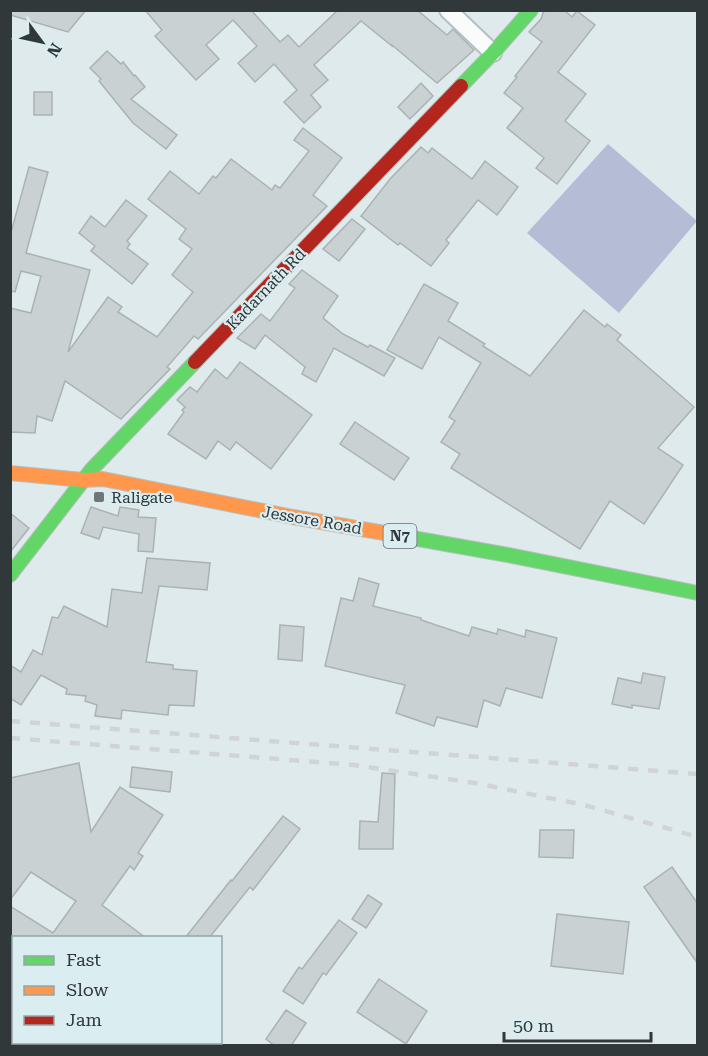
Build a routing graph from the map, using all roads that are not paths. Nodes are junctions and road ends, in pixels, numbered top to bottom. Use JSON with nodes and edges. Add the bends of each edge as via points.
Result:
{"nodes":[{"id":1,"x":448,"y":10,"type":"edge"},
{"id":2,"x":531,"y":10,"type":"edge"},
{"id":3,"x":493,"y":53,"type":"junction"},
{"id":4,"x":75,"y":464,"type":"dead end"},
{"id":5,"x":10,"y":473,"type":"edge"},
{"id":6,"x":88,"y":475,"type":"junction"},
{"id":7,"x":10,"y":575,"type":"edge"},
{"id":8,"x":698,"y":593,"type":"edge"}],
"edges":[{"from":1,"to":3,"type":"street"},
{"from":2,"to":3,"type":"main road","name":"Kadarnath Rd"},
{"from":3,"to":6,"type":"main road","name":"Kadarnath Rd"},
{"from":4,"to":6,"type":"main road","name":"Jessore Road","number":"N7"},
{"from":5,"to":6,"type":"main road","name":"Jessore Road","number":"N7"},
{"from":6,"to":7,"type":"main road","name":"Kadarnath Rd"},
{"from":6,"to":8,"type":"main road","name":"Jessore Road","number":"N7"}]}
